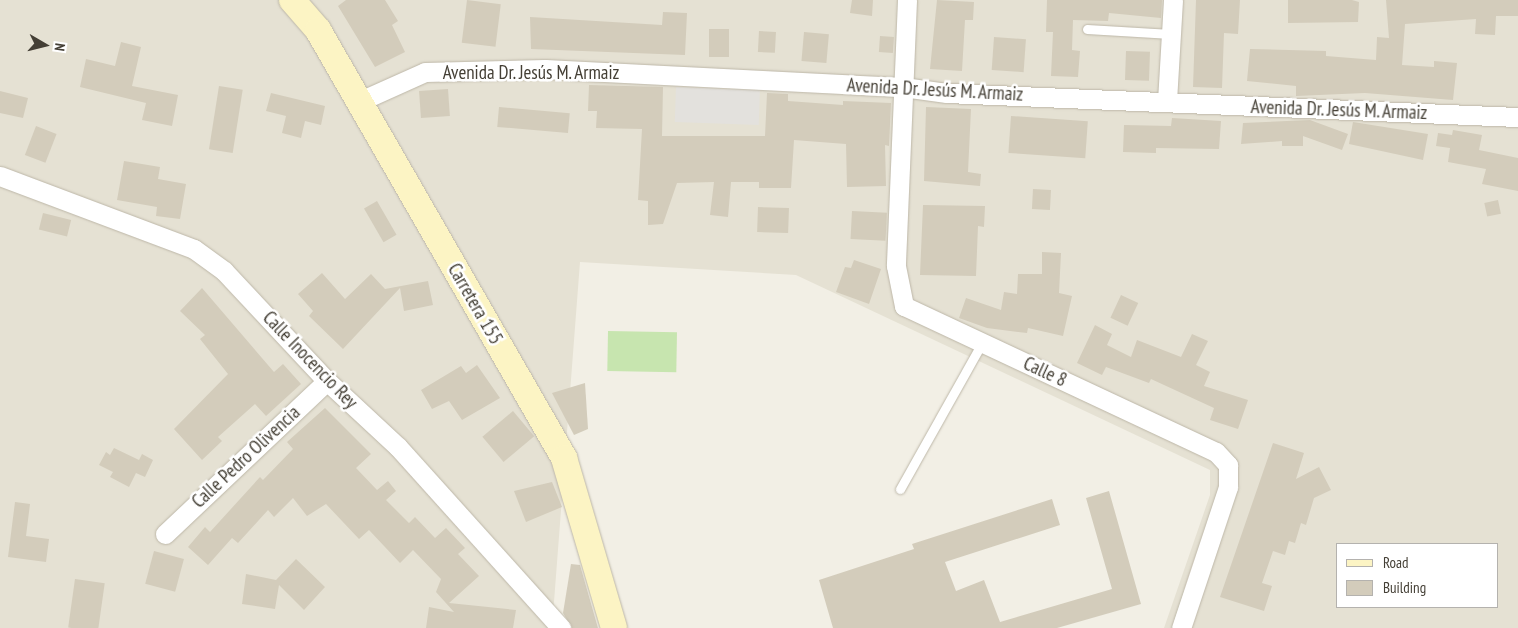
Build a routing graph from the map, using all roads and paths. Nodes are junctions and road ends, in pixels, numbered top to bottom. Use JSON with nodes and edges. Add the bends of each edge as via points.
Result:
{"nodes":[{"id":1,"x":292,"y":0,"type":"edge"},
{"id":2,"x":907,"y":0,"type":"edge"},
{"id":3,"x":1173,"y":0,"type":"edge"},
{"id":4,"x":1087,"y":29,"type":"dead end"},
{"id":5,"x":1171,"y":34,"type":"junction"},
{"id":6,"x":903,"y":87,"type":"junction"},
{"id":7,"x":1167,"y":101,"type":"junction"},
{"id":8,"x":358,"y":102,"type":"junction"},
{"id":9,"x":1518,"y":117,"type":"edge"},
{"id":10,"x":0,"y":176,"type":"edge"},
{"id":11,"x":982,"y":342,"type":"junction"},
{"id":12,"x":327,"y":381,"type":"junction"},
{"id":13,"x":900,"y":489,"type":"dead end"},
{"id":14,"x":165,"y":534,"type":"dead end"},
{"id":15,"x":561,"y":628,"type":"edge"},
{"id":16,"x":614,"y":628,"type":"edge"},
{"id":17,"x":1181,"y":628,"type":"edge"}],
"edges":[{"from":1,"to":8,"type":"street","name":"Carretera 155","via":[[318,30]]},
{"from":2,"to":6,"type":"street"},
{"from":3,"to":5,"type":"street"},
{"from":4,"to":5,"type":"lane"},
{"from":5,"to":7,"type":"street"},
{"from":6,"to":7,"type":"street","name":"Avenida Dr. Jesús M. Armaiz","via":[[946,93]]},
{"from":6,"to":8,"type":"street","name":"Avenida Dr. Jesús M. Armaiz","via":[[545,70],[425,72]]},
{"from":6,"to":11,"type":"street","name":"Calle 8","via":[[896,266],[904,306]]},
{"from":7,"to":9,"type":"street","name":"Avenida Dr. Jesús M. Armaiz"},
{"from":8,"to":16,"type":"street","name":"Carretera 155","via":[[564,458]]},
{"from":10,"to":12,"type":"street","name":"Calle Inocencio Rey","via":[[194,249],[224,271]]},
{"from":11,"to":13,"type":"lane"},
{"from":11,"to":17,"type":"street","name":"Calle 8","via":[[1216,452],[1228,465],[1228,487]]},
{"from":12,"to":14,"type":"street","name":"Calle Pedro Olivencia"},
{"from":12,"to":15,"type":"street","name":"Calle Inocencio Rey","via":[[398,447]]}]}
